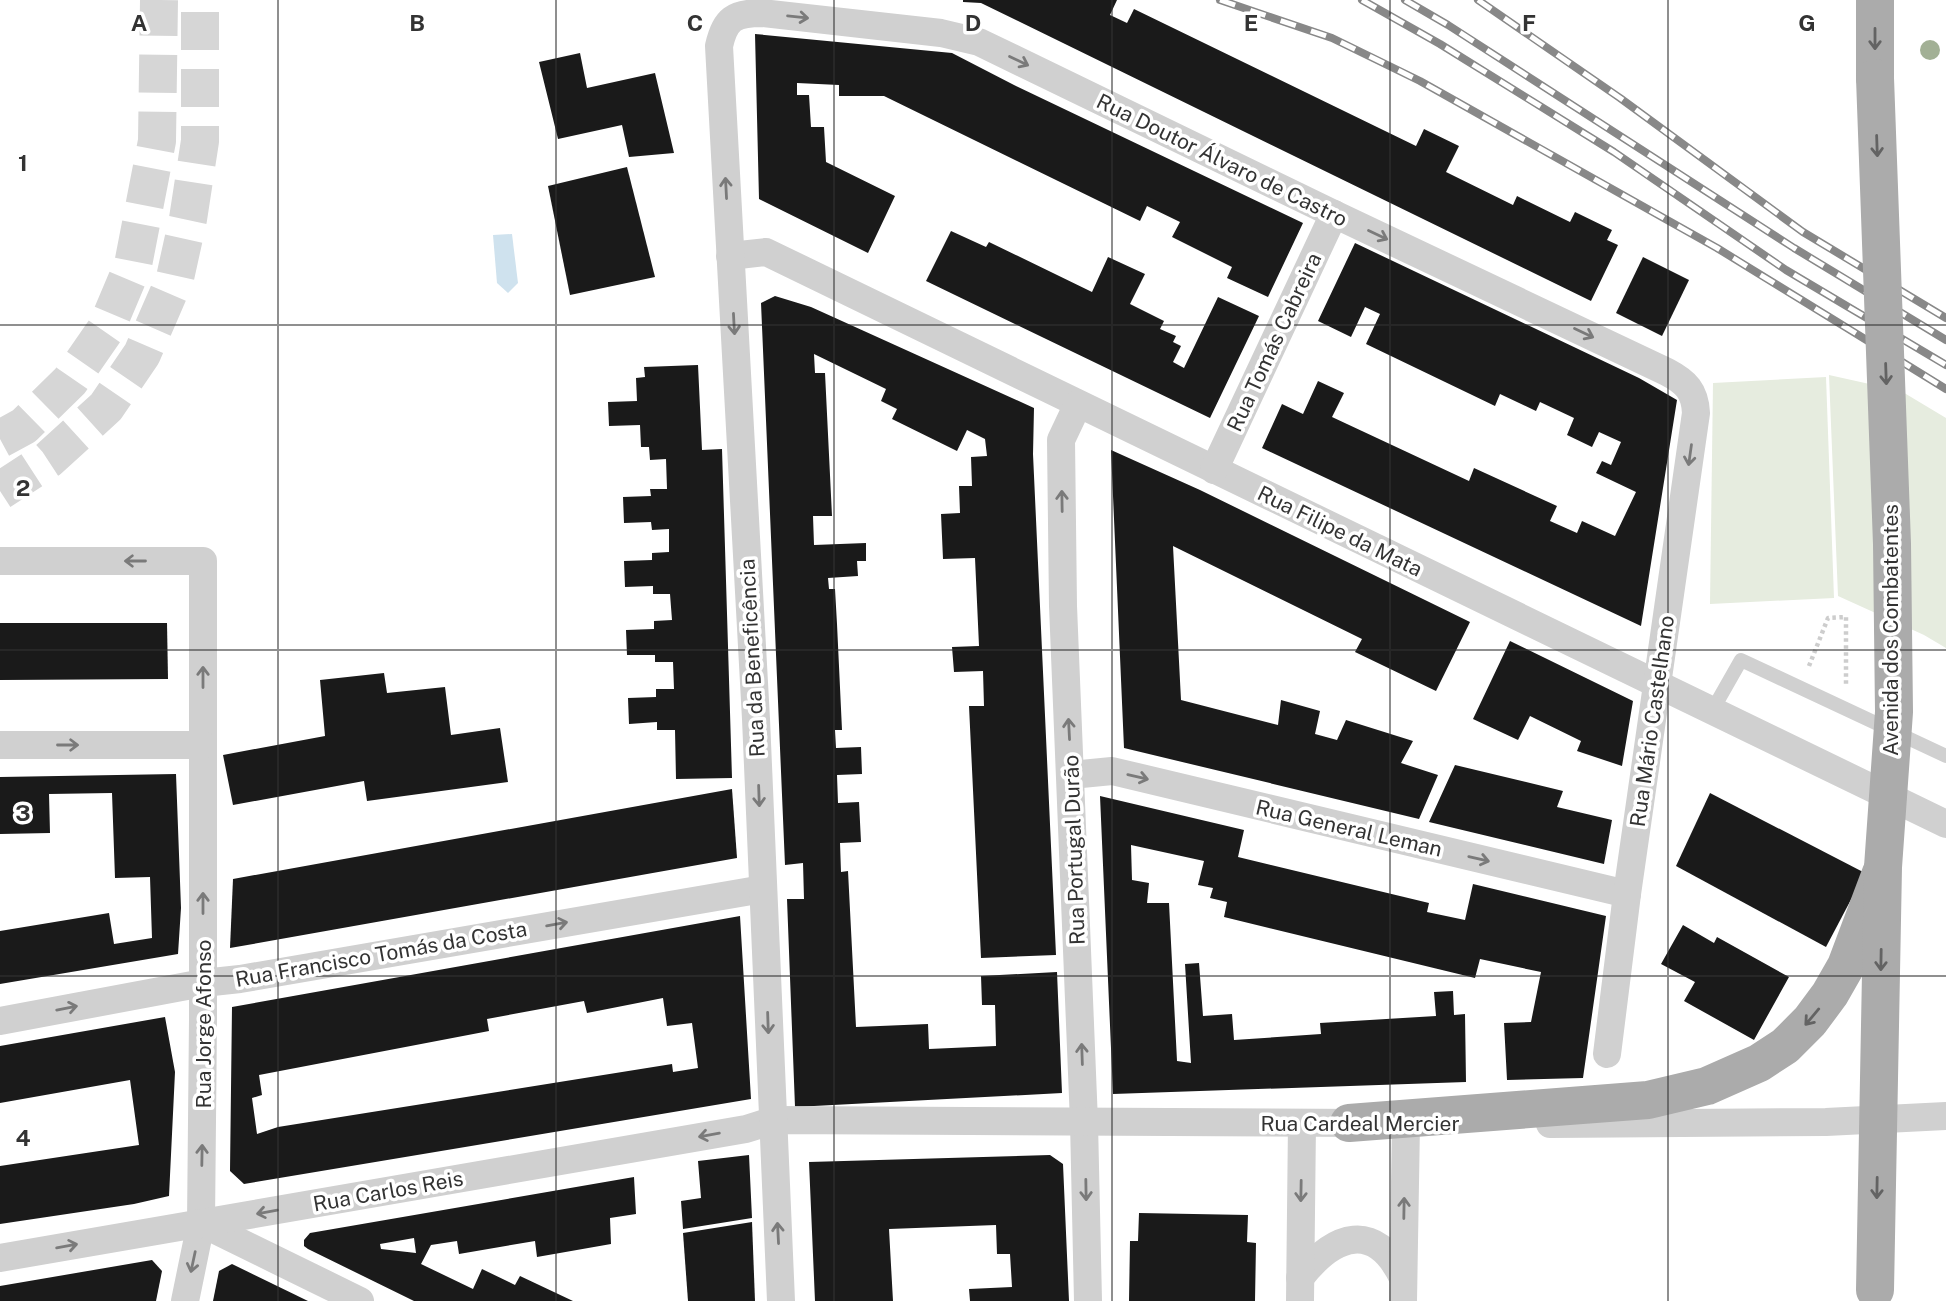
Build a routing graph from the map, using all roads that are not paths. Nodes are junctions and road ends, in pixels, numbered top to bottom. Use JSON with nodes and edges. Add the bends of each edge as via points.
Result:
{"nodes":[{"id":1,"x":1875,"y":0,"type":"edge"},
{"id":2,"x":732,"y":19,"type":"joint"},
{"id":3,"x":1334,"y":214,"type":"junction"},
{"id":4,"x":730,"y":256,"type":"junction"},
{"id":5,"x":1690,"y":388,"type":"joint"},
{"id":6,"x":1079,"y":404,"type":"junction"},
{"id":7,"x":1214,"y":470,"type":"junction"},
{"id":8,"x":0,"y":561,"type":"edge"},
{"id":9,"x":1658,"y":685,"type":"junction"},
{"id":10,"x":1712,"y":711,"type":"junction"},
{"id":11,"x":0,"y":745,"type":"edge"},
{"id":12,"x":203,"y":745,"type":"junction"},
{"id":13,"x":1946,"y":755,"type":"edge"},
{"id":14,"x":1071,"y":775,"type":"junction"},
{"id":15,"x":1946,"y":824,"type":"edge"},
{"id":16,"x":1883,"y":867,"type":"junction"},
{"id":17,"x":763,"y":888,"type":"junction"},
{"id":18,"x":1627,"y":894,"type":"junction"},
{"id":19,"x":203,"y":983,"type":"junction"},
{"id":20,"x":0,"y":1021,"type":"edge"},
{"id":21,"x":1607,"y":1054,"type":"dead end"},
{"id":22,"x":1946,"y":1116,"type":"edge"},
{"id":23,"x":775,"y":1120,"type":"junction"},
{"id":24,"x":1084,"y":1122,"type":"junction"},
{"id":25,"x":1302,"y":1123,"type":"junction"},
{"id":26,"x":1349,"y":1123,"type":"junction"},
{"id":27,"x":1406,"y":1124,"type":"junction"},
{"id":28,"x":201,"y":1223,"type":"junction"},
{"id":29,"x":0,"y":1258,"type":"edge"},
{"id":30,"x":1300,"y":1289,"type":"edge"},
{"id":31,"x":1403,"y":1290,"type":"edge"},
{"id":32,"x":1874,"y":1297,"type":"edge"},
{"id":33,"x":184,"y":1301,"type":"edge"},
{"id":34,"x":360,"y":1301,"type":"edge"},
{"id":35,"x":781,"y":1301,"type":"edge"},
{"id":36,"x":1088,"y":1301,"type":"edge"}],
"edges":[{"from":1,"to":16,"type":"main road","name":"Avenida dos Combatentes","one_way":true,"bridge":true,"via":[[1894,712]]},
{"from":2,"to":3,"type":"street","name":"Rua Doutor Álvaro de Castro","one_way":true,"via":[[762,13],[941,33],[979,42]]},
{"from":4,"to":2,"type":"street","name":"Rua da Beneficência","one_way":true,"via":[[719,46]]},
{"from":3,"to":5,"type":"street","name":"Rua Doutor Álvaro de Castro","one_way":true,"via":[[1667,372]]},
{"from":3,"to":7,"type":"street","name":"Rua Tomás Cabreira"},
{"from":4,"to":6,"type":"street","name":"Rua Filipe da Mata","via":[[766,252]]},
{"from":4,"to":17,"type":"street","name":"Rua da Beneficência","one_way":true},
{"from":5,"to":9,"type":"street","name":"Rua Mário Castelhano","one_way":true,"via":[[1696,413]]},
{"from":6,"to":7,"type":"street","name":"Rua Filipe da Mata"},
{"from":14,"to":6,"type":"street","name":"Rua Portugal Durão","one_way":true,"via":[[1061,440]]},
{"from":7,"to":9,"type":"street","name":"Rua Filipe da Mata"},
{"from":12,"to":8,"type":"street","name":"Rua Jorge Afonso","one_way":true,"via":[[203,561]]},
{"from":9,"to":10,"type":"street","name":"Rua Filipe da Mata"},
{"from":9,"to":18,"type":"street","name":"Rua Mário Castelhano"},
{"from":10,"to":13,"type":"lane","via":[[1741,660]]},
{"from":10,"to":15,"type":"street","name":"Rua Filipe da Mata"},
{"from":11,"to":12,"type":"street","one_way":true},
{"from":19,"to":12,"type":"street","name":"Rua Jorge Afonso","one_way":true},
{"from":14,"to":18,"type":"street","name":"Rua General Leman","one_way":true,"via":[[1112,771]]},
{"from":24,"to":14,"type":"street","name":"Rua Portugal Durão","one_way":true},
{"from":16,"to":26,"type":"main road","one_way":true,"via":[[1846,966],[1830,995],[1785,1046],[1759,1063],[1707,1086],[1648,1100]]},
{"from":16,"to":32,"type":"main road","name":"Avenida dos Combatentes","one_way":true,"bridge":true},
{"from":19,"to":17,"type":"street","name":"Rua Francisco Tomás da Costa","one_way":true},
{"from":17,"to":23,"type":"street","name":"Rua da Beneficência","one_way":true},
{"from":18,"to":21,"type":"street","name":"Rua Mário Castelhano"},
{"from":20,"to":19,"type":"street","name":"Rua Francisco Tomás da Costa","one_way":true},
{"from":28,"to":19,"type":"street","name":"Rua Jorge Afonso","one_way":true},
{"from":22,"to":27,"type":"street","name":"Rua Cardeal Mercier","via":[[1826,1122]]},
{"from":23,"to":24,"type":"street","name":"Rua Cardeal Mercier"},
{"from":23,"to":28,"type":"street","name":"Rua Carlos Reis","one_way":true},
{"from":35,"to":23,"type":"street","name":"Rua da Beneficência","one_way":true},
{"from":24,"to":25,"type":"street","name":"Rua Cardeal Mercier"},
{"from":24,"to":36,"type":"street","name":"Rua Portugal Durão","one_way":true},
{"from":25,"to":26,"type":"street","name":"Rua Cardeal Mercier"},
{"from":25,"to":30,"type":"street","one_way":true},
{"from":26,"to":27,"type":"street","name":"Rua Cardeal Mercier"},
{"from":31,"to":27,"type":"street","one_way":true},
{"from":29,"to":28,"type":"street","name":"Rua Carlos Reis","one_way":true},
{"from":28,"to":33,"type":"street","name":"Rua Jorge Afonso","one_way":true},
{"from":28,"to":34,"type":"street"},
{"from":30,"to":31,"type":"street","via":[[1315,1258],[1329,1247],[1364,1240],[1395,1261]]}]}
